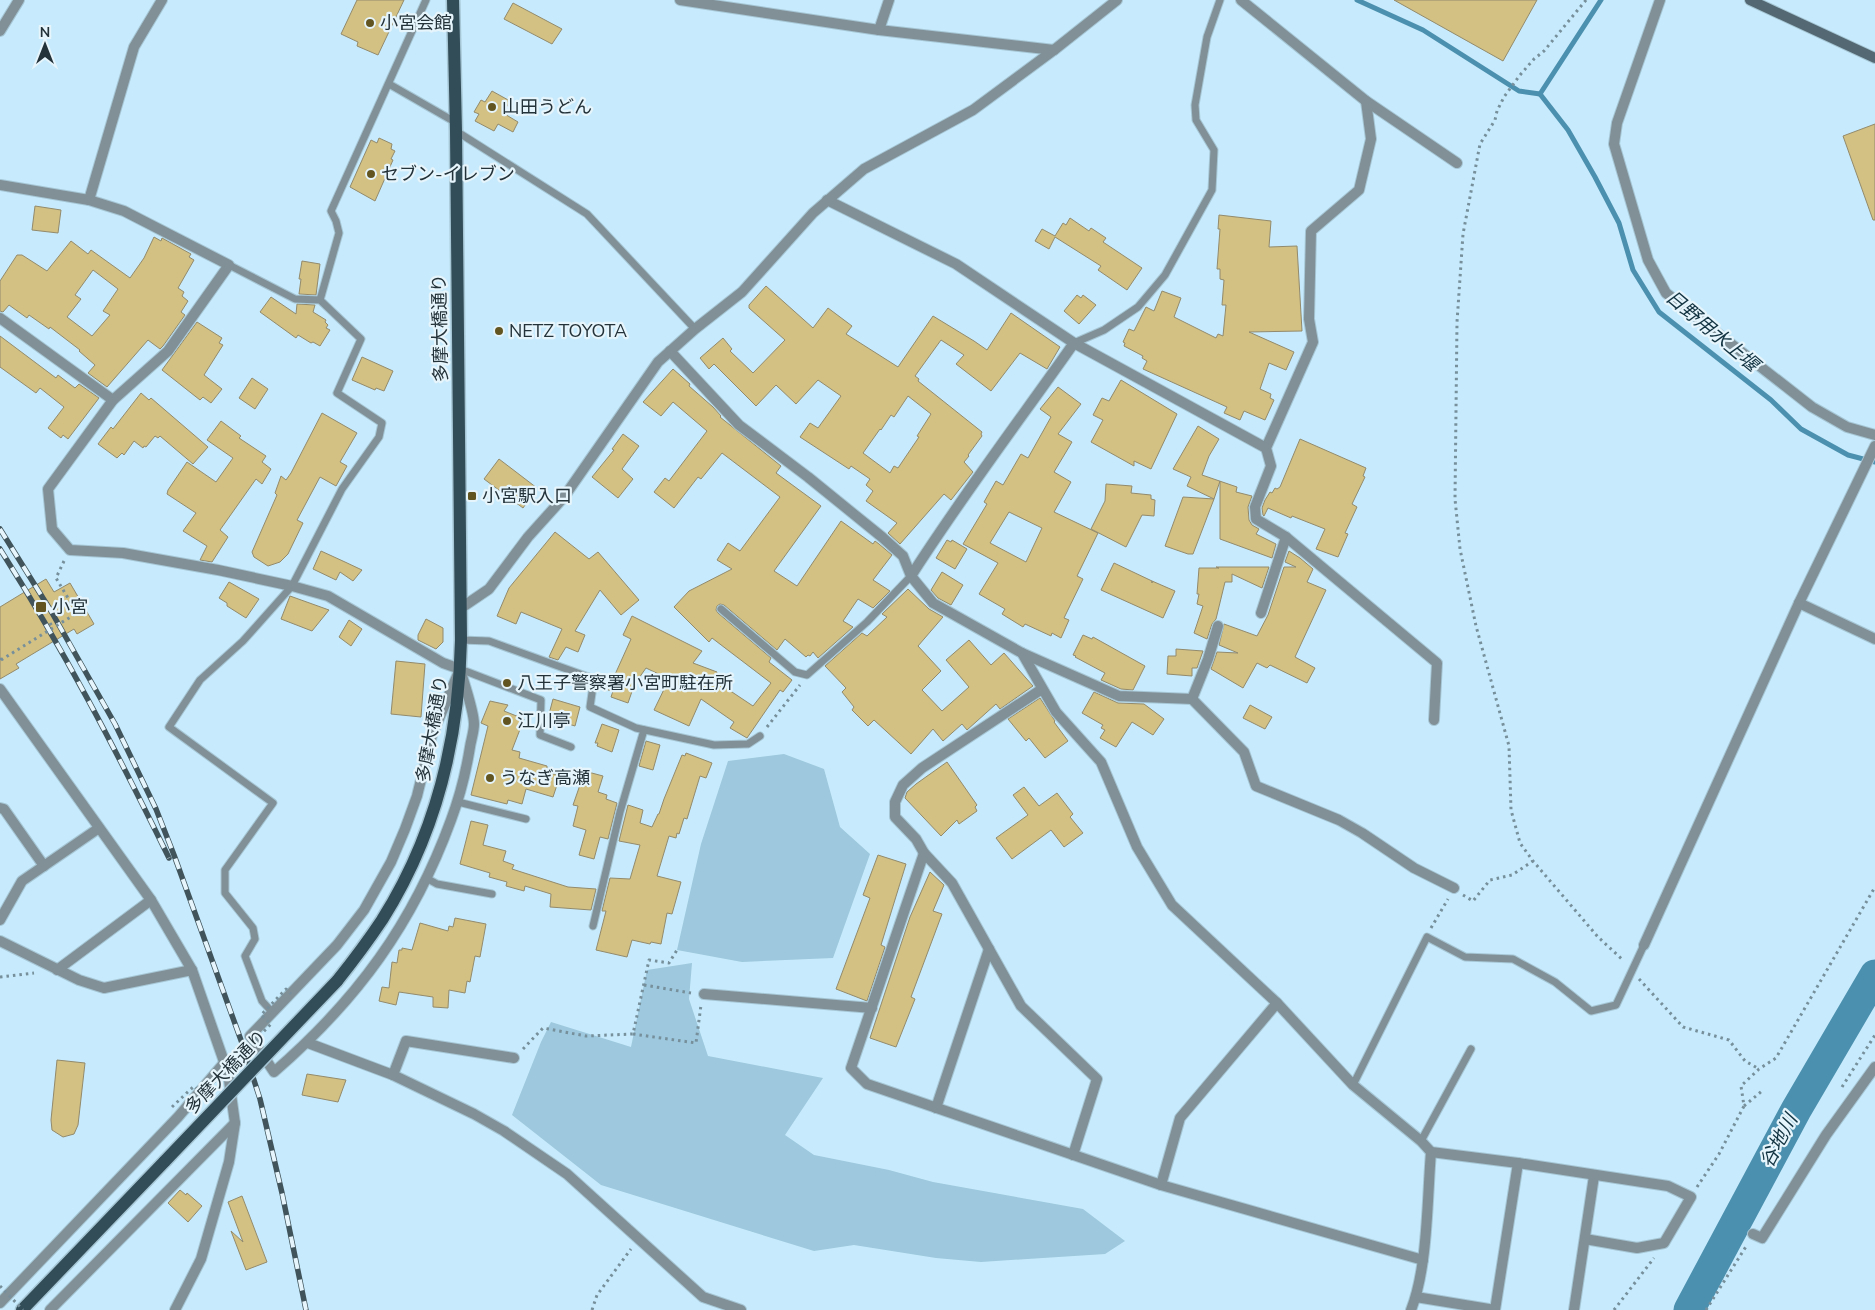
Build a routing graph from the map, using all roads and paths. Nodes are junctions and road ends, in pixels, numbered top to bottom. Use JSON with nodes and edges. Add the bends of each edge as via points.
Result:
{"nodes":[{"id":1,"x":19,"y":0,"type":"edge"},
{"id":2,"x":162,"y":0,"type":"edge"},
{"id":3,"x":426,"y":0,"type":"edge"},
{"id":4,"x":453,"y":0,"type":"edge"},
{"id":5,"x":680,"y":0,"type":"edge"},
{"id":6,"x":889,"y":0,"type":"edge"},
{"id":7,"x":1117,"y":0,"type":"edge"},
{"id":8,"x":1220,"y":0,"type":"edge"},
{"id":9,"x":1241,"y":0,"type":"edge"},
{"id":10,"x":1586,"y":0,"type":"edge"},
{"id":11,"x":1660,"y":0,"type":"edge"},
{"id":12,"x":1750,"y":0,"type":"edge"},
{"id":13,"x":879,"y":30,"type":"junction"},
{"id":14,"x":0,"y":31,"type":"edge"},
{"id":15,"x":1054,"y":50,"type":"junction"},
{"id":16,"x":1875,"y":58,"type":"edge"},
{"id":17,"x":389,"y":84,"type":"junction"},
{"id":18,"x":1366,"y":101,"type":"junction"},
{"id":19,"x":456,"y":126,"type":"junction"},
{"id":20,"x":1457,"y":163,"type":"dead end"},
{"id":21,"x":0,"y":185,"type":"edge"},
{"id":22,"x":88,"y":200,"type":"junction"},
{"id":23,"x":827,"y":200,"type":"junction"},
{"id":24,"x":229,"y":265,"type":"junction"},
{"id":25,"x":320,"y":300,"type":"junction"},
{"id":26,"x":0,"y":318,"type":"edge"},
{"id":27,"x":695,"y":329,"type":"junction"},
{"id":28,"x":1074,"y":343,"type":"junction"},
{"id":29,"x":670,"y":351,"type":"junction"},
{"id":30,"x":113,"y":400,"type":"junction"},
{"id":31,"x":1875,"y":435,"type":"edge"},
{"id":32,"x":1266,"y":448,"type":"junction"},
{"id":33,"x":1873,"y":450,"type":"edge"},
{"id":34,"x":1286,"y":537,"type":"junction"},
{"id":35,"x":70,"y":550,"type":"junction"},
{"id":36,"x":911,"y":576,"type":"junction"},
{"id":37,"x":292,"y":586,"type":"junction"},
{"id":38,"x":1799,"y":603,"type":"junction"},
{"id":39,"x":461,"y":608,"type":"junction"},
{"id":40,"x":720,"y":609,"type":"dead end"},
{"id":41,"x":1261,"y":614,"type":"dead end"},
{"id":42,"x":50,"y":623,"type":"dead end"},
{"id":43,"x":1218,"y":626,"type":"dead end"},
{"id":44,"x":53,"y":628,"type":"junction"},
{"id":45,"x":1875,"y":639,"type":"edge"},
{"id":46,"x":461,"y":640,"type":"junction"},
{"id":47,"x":1022,"y":653,"type":"junction"},
{"id":48,"x":0,"y":658,"type":"edge"},
{"id":49,"x":460,"y":669,"type":"junction"},
{"id":50,"x":807,"y":675,"type":"junction"},
{"id":51,"x":0,"y":689,"type":"edge"},
{"id":52,"x":1042,"y":689,"type":"junction"},
{"id":53,"x":1192,"y":700,"type":"junction"},
{"id":54,"x":1434,"y":720,"type":"dead end"},
{"id":55,"x":644,"y":730,"type":"junction"},
{"id":56,"x":760,"y":736,"type":"joint"},
{"id":57,"x":571,"y":747,"type":"dead end"},
{"id":58,"x":458,"y":802,"type":"junction"},
{"id":59,"x":0,"y":808,"type":"edge"},
{"id":60,"x":526,"y":819,"type":"dead end"},
{"id":61,"x":99,"y":828,"type":"junction"},
{"id":62,"x":924,"y":853,"type":"junction"},
{"id":63,"x":1533,"y":861,"type":"junction"},
{"id":64,"x":44,"y":866,"type":"junction"},
{"id":65,"x":428,"y":879,"type":"junction"},
{"id":66,"x":1875,"y":887,"type":"edge"},
{"id":67,"x":1454,"y":888,"type":"junction"},
{"id":68,"x":492,"y":894,"type":"dead end"},
{"id":69,"x":151,"y":900,"type":"junction"},
{"id":70,"x":0,"y":920,"type":"edge"},
{"id":71,"x":592,"y":926,"type":"dead end"},
{"id":72,"x":1427,"y":937,"type":"junction"},
{"id":73,"x":0,"y":942,"type":"edge"},
{"id":74,"x":1644,"y":946,"type":"joint"},
{"id":75,"x":988,"y":949,"type":"junction"},
{"id":76,"x":677,"y":950,"type":"dead end"},
{"id":77,"x":57,"y":970,"type":"junction"},
{"id":78,"x":192,"y":970,"type":"junction"},
{"id":79,"x":1632,"y":970,"type":"junction"},
{"id":80,"x":0,"y":977,"type":"edge"},
{"id":81,"x":644,"y":985,"type":"junction"},
{"id":82,"x":690,"y":993,"type":"junction"},
{"id":83,"x":291,"y":994,"type":"junction"},
{"id":84,"x":703,"y":997,"type":"junction"},
{"id":85,"x":689,"y":999,"type":"dead end"},
{"id":86,"x":1277,"y":1002,"type":"junction"},
{"id":87,"x":872,"y":1008,"type":"junction"},
{"id":88,"x":272,"y":1013,"type":"junction"},
{"id":89,"x":633,"y":1034,"type":"junction"},
{"id":90,"x":308,"y":1043,"type":"junction"},
{"id":91,"x":1470,"y":1048,"type":"dead end"},
{"id":92,"x":514,"y":1058,"type":"joint"},
{"id":93,"x":225,"y":1062,"type":"junction"},
{"id":94,"x":1875,"y":1067,"type":"edge"},
{"id":95,"x":1759,"y":1069,"type":"junction"},
{"id":96,"x":393,"y":1075,"type":"junction"},
{"id":97,"x":1353,"y":1085,"type":"junction"},
{"id":98,"x":1762,"y":1090,"type":"dead end"},
{"id":99,"x":1744,"y":1106,"type":"junction"},
{"id":100,"x":172,"y":1107,"type":"dead end"},
{"id":101,"x":936,"y":1108,"type":"junction"},
{"id":102,"x":235,"y":1123,"type":"junction"},
{"id":103,"x":1421,"y":1141,"type":"junction"},
{"id":104,"x":1431,"y":1152,"type":"junction"},
{"id":105,"x":1073,"y":1155,"type":"junction"},
{"id":106,"x":1518,"y":1163,"type":"junction"},
{"id":107,"x":1594,"y":1176,"type":"junction"},
{"id":108,"x":1161,"y":1185,"type":"junction"},
{"id":109,"x":1691,"y":1197,"type":"junction"},
{"id":110,"x":1754,"y":1234,"type":"dead end"},
{"id":111,"x":639,"y":1238,"type":"junction"},
{"id":112,"x":1585,"y":1239,"type":"junction"},
{"id":113,"x":1664,"y":1243,"type":"junction"},
{"id":114,"x":1423,"y":1260,"type":"junction"},
{"id":115,"x":0,"y":1286,"type":"edge"},
{"id":116,"x":1416,"y":1298,"type":"junction"},
{"id":117,"x":0,"y":1302,"type":"edge"},
{"id":118,"x":22,"y":1310,"type":"edge"},
{"id":119,"x":50,"y":1310,"type":"edge"},
{"id":120,"x":175,"y":1310,"type":"edge"},
{"id":121,"x":592,"y":1310,"type":"edge"},
{"id":122,"x":741,"y":1310,"type":"edge"},
{"id":123,"x":1411,"y":1310,"type":"edge"},
{"id":124,"x":1495,"y":1310,"type":"edge"},
{"id":125,"x":1574,"y":1310,"type":"edge"},
{"id":126,"x":1614,"y":1310,"type":"edge"}],
"edges":[{"from":1,"to":14,"type":"street"},
{"from":2,"to":22,"type":"street","via":[[134,47]]},
{"from":3,"to":17,"type":"lane"},
{"from":4,"to":19,"type":"main road","name":"多摩大橋通り"},
{"from":5,"to":13,"type":"street"},
{"from":6,"to":13,"type":"street"},
{"from":7,"to":15,"type":"street"},
{"from":8,"to":28,"type":"lane","via":[[1207,38],[1195,105],[1196,120],[1214,150],[1212,190],[1165,274],[1138,307],[1104,330]]},
{"from":9,"to":18,"type":"street"},
{"from":10,"to":63,"type":"path","via":[[1549,46],[1520,75],[1504,97],[1480,144],[1463,234],[1457,322],[1455,498],[1460,549],[1476,626],[1509,746],[1511,810],[1520,843]]},
{"from":11,"to":31,"type":"street","via":[[1617,123],[1614,144],[1648,260],[1666,293],[1812,406],[1848,427]]},
{"from":12,"to":16,"type":"main road"},
{"from":13,"to":15,"type":"street"},
{"from":15,"to":23,"type":"street","via":[[973,110],[864,169]]},
{"from":17,"to":19,"type":"lane"},
{"from":17,"to":25,"type":"lane","via":[[331,211],[339,232]]},
{"from":18,"to":20,"type":"street"},
{"from":18,"to":32,"type":"street","via":[[1371,139],[1359,190],[1311,231],[1310,319],[1313,342]]},
{"from":19,"to":27,"type":"lane","via":[[587,214]]},
{"from":19,"to":39,"type":"main road","name":"多摩大橋通り"},
{"from":21,"to":22,"type":"street"},
{"from":22,"to":24,"type":"street","via":[[124,211]]},
{"from":23,"to":27,"type":"street","via":[[742,292]]},
{"from":23,"to":28,"type":"street","via":[[956,264]]},
{"from":24,"to":25,"type":"lane","via":[[295,299]]},
{"from":24,"to":30,"type":"street","via":[[168,351]]},
{"from":25,"to":37,"type":"lane","via":[[361,339],[336,393],[382,423],[378,437],[342,489]]},
{"from":26,"to":30,"type":"street"},
{"from":27,"to":29,"type":"street"},
{"from":28,"to":32,"type":"street"},
{"from":28,"to":36,"type":"street","via":[[946,520]]},
{"from":29,"to":36,"type":"street","via":[[739,425],[903,556]]},
{"from":29,"to":39,"type":"street","via":[[658,362],[571,488],[489,589]]},
{"from":30,"to":35,"type":"street","via":[[48,489],[52,529]]},
{"from":32,"to":34,"type":"street","via":[[1271,466],[1255,507],[1256,519]]},
{"from":33,"to":38,"type":"street"},
{"from":34,"to":41,"type":"street"},
{"from":34,"to":54,"type":"street","via":[[1438,663]]},
{"from":35,"to":37,"type":"street","via":[[122,553]]},
{"from":35,"to":44,"type":"path","bridge":true,"via":[[56,578],[76,614]]},
{"from":36,"to":47,"type":"street","via":[[933,603]]},
{"from":36,"to":50,"type":"lane","via":[[867,622]]},
{"from":37,"to":49,"type":"street","via":[[328,596],[435,659]]},
{"from":37,"to":88,"type":"lane","via":[[243,641],[200,680],[169,727],[273,803],[225,870],[225,893],[253,928],[255,938],[245,956],[262,1001]]},
{"from":38,"to":45,"type":"street"},
{"from":38,"to":74,"type":"street"},
{"from":39,"to":46,"type":"main road","name":"多摩大橋通り"},
{"from":40,"to":50,"type":"lane","via":[[795,672]]},
{"from":42,"to":44,"type":"path","bridge":true},
{"from":43,"to":53,"type":"street"},
{"from":44,"to":48,"type":"path","bridge":true},
{"from":46,"to":49,"type":"main road","name":"多摩大橋通り"},
{"from":46,"to":55,"type":"lane","via":[[489,641],[594,680],[590,707]]},
{"from":47,"to":52,"type":"street"},
{"from":47,"to":53,"type":"street","via":[[1119,696]]},
{"from":49,"to":57,"type":"lane","via":[[541,700],[540,735]]},
{"from":49,"to":58,"type":"street","via":[[474,724]]},
{"from":49,"to":83,"type":"street","via":[[432,735],[417,796],[391,862],[364,910],[338,945]]},
{"from":49,"to":118,"type":"main road","name":"多摩大橋通り","bridge":true,"via":[[447,764],[426,830],[390,906],[370,938],[337,981]]},
{"from":50,"to":56,"type":"path"},
{"from":51,"to":61,"type":"street"},
{"from":52,"to":62,"type":"street","via":[[922,768],[903,785],[895,802],[895,817],[916,839]]},
{"from":52,"to":86,"type":"street","via":[[1056,712],[1101,762],[1137,847],[1172,905]]},
{"from":53,"to":67,"type":"street","via":[[1244,752],[1256,786],[1338,820],[1414,868]]},
{"from":55,"to":56,"type":"lane","via":[[714,745],[748,744]]},
{"from":55,"to":71,"type":"lane"},
{"from":58,"to":60,"type":"lane"},
{"from":58,"to":65,"type":"street"},
{"from":59,"to":64,"type":"street","via":[[4,809]]},
{"from":61,"to":64,"type":"street"},
{"from":61,"to":69,"type":"street"},
{"from":62,"to":75,"type":"street","via":[[952,883]]},
{"from":62,"to":87,"type":"street"},
{"from":63,"to":67,"type":"path","via":[[1512,875],[1490,880],[1473,901]]},
{"from":63,"to":79,"type":"path"},
{"from":64,"to":70,"type":"street","via":[[22,881]]},
{"from":65,"to":68,"type":"lane","via":[[437,884]]},
{"from":65,"to":90,"type":"street","via":[[379,960],[351,997]]},
{"from":66,"to":95,"type":"path","via":[[1776,1058]]},
{"from":67,"to":72,"type":"path"},
{"from":69,"to":77,"type":"street"},
{"from":69,"to":78,"type":"street"},
{"from":72,"to":79,"type":"lane","via":[[1465,957],[1513,959],[1555,982],[1591,1011],[1616,1005]]},
{"from":72,"to":97,"type":"lane"},
{"from":73,"to":77,"type":"street"},
{"from":74,"to":79,"type":"lane"},
{"from":75,"to":101,"type":"street"},
{"from":75,"to":105,"type":"street","via":[[1021,1006],[1097,1079]]},
{"from":76,"to":81,"type":"path","via":[[669,964],[649,960]]},
{"from":77,"to":78,"type":"street","via":[[104,988]]},
{"from":77,"to":80,"type":"path"},
{"from":78,"to":93,"type":"street"},
{"from":79,"to":95,"type":"path","via":[[1683,1026],[1729,1040],[1745,1061]]},
{"from":81,"to":82,"type":"path"},
{"from":81,"to":89,"type":"path"},
{"from":82,"to":84,"type":"path"},
{"from":82,"to":85,"type":"path"},
{"from":83,"to":88,"type":"street"},
{"from":83,"to":100,"type":"path","bridge":true,"via":[[286,989],[261,1015],[271,1024],[202,1094],[194,1086]]},
{"from":84,"to":87,"type":"street"},
{"from":84,"to":89,"type":"path","via":[[696,1043]]},
{"from":86,"to":97,"type":"street"},
{"from":86,"to":108,"type":"street","via":[[1180,1118]]},
{"from":87,"to":101,"type":"street","via":[[851,1068],[867,1084]]},
{"from":88,"to":90,"type":"street","via":[[250,1036],[274,1072]]},
{"from":89,"to":92,"type":"path","via":[[586,1036],[543,1028]]},
{"from":90,"to":96,"type":"street"},
{"from":91,"to":103,"type":"lane"},
{"from":92,"to":96,"type":"street","via":[[406,1041]]},
{"from":93,"to":102,"type":"street"},
{"from":93,"to":117,"type":"street","via":[[178,1117]]},
{"from":94,"to":110,"type":"street","via":[[1826,1135],[1762,1238]]},
{"from":95,"to":99,"type":"path","via":[[1741,1086]]},
{"from":96,"to":111,"type":"street","via":[[474,1114],[532,1149],[567,1174]]},
{"from":97,"to":103,"type":"street"},
{"from":98,"to":99,"type":"path"},
{"from":99,"to":109,"type":"path","via":[[1719,1154]]},
{"from":101,"to":105,"type":"street"},
{"from":102,"to":119,"type":"street"},
{"from":102,"to":120,"type":"street","via":[[229,1162],[201,1259]]},
{"from":103,"to":104,"type":"street"},
{"from":104,"to":106,"type":"street"},
{"from":104,"to":114,"type":"street"},
{"from":105,"to":108,"type":"street"},
{"from":106,"to":107,"type":"street"},
{"from":106,"to":124,"type":"street"},
{"from":107,"to":109,"type":"street","via":[[1668,1186]]},
{"from":107,"to":112,"type":"street"},
{"from":108,"to":114,"type":"street"},
{"from":109,"to":113,"type":"street"},
{"from":111,"to":121,"type":"path","via":[[598,1296]]},
{"from":111,"to":122,"type":"street","via":[[703,1297]]},
{"from":112,"to":113,"type":"street","via":[[1637,1248]]},
{"from":112,"to":125,"type":"street"},
{"from":113,"to":126,"type":"path"},
{"from":114,"to":116,"type":"street"},
{"from":115,"to":118,"type":"path","bridge":true},
{"from":116,"to":123,"type":"street"},
{"from":116,"to":124,"type":"street"}]}
